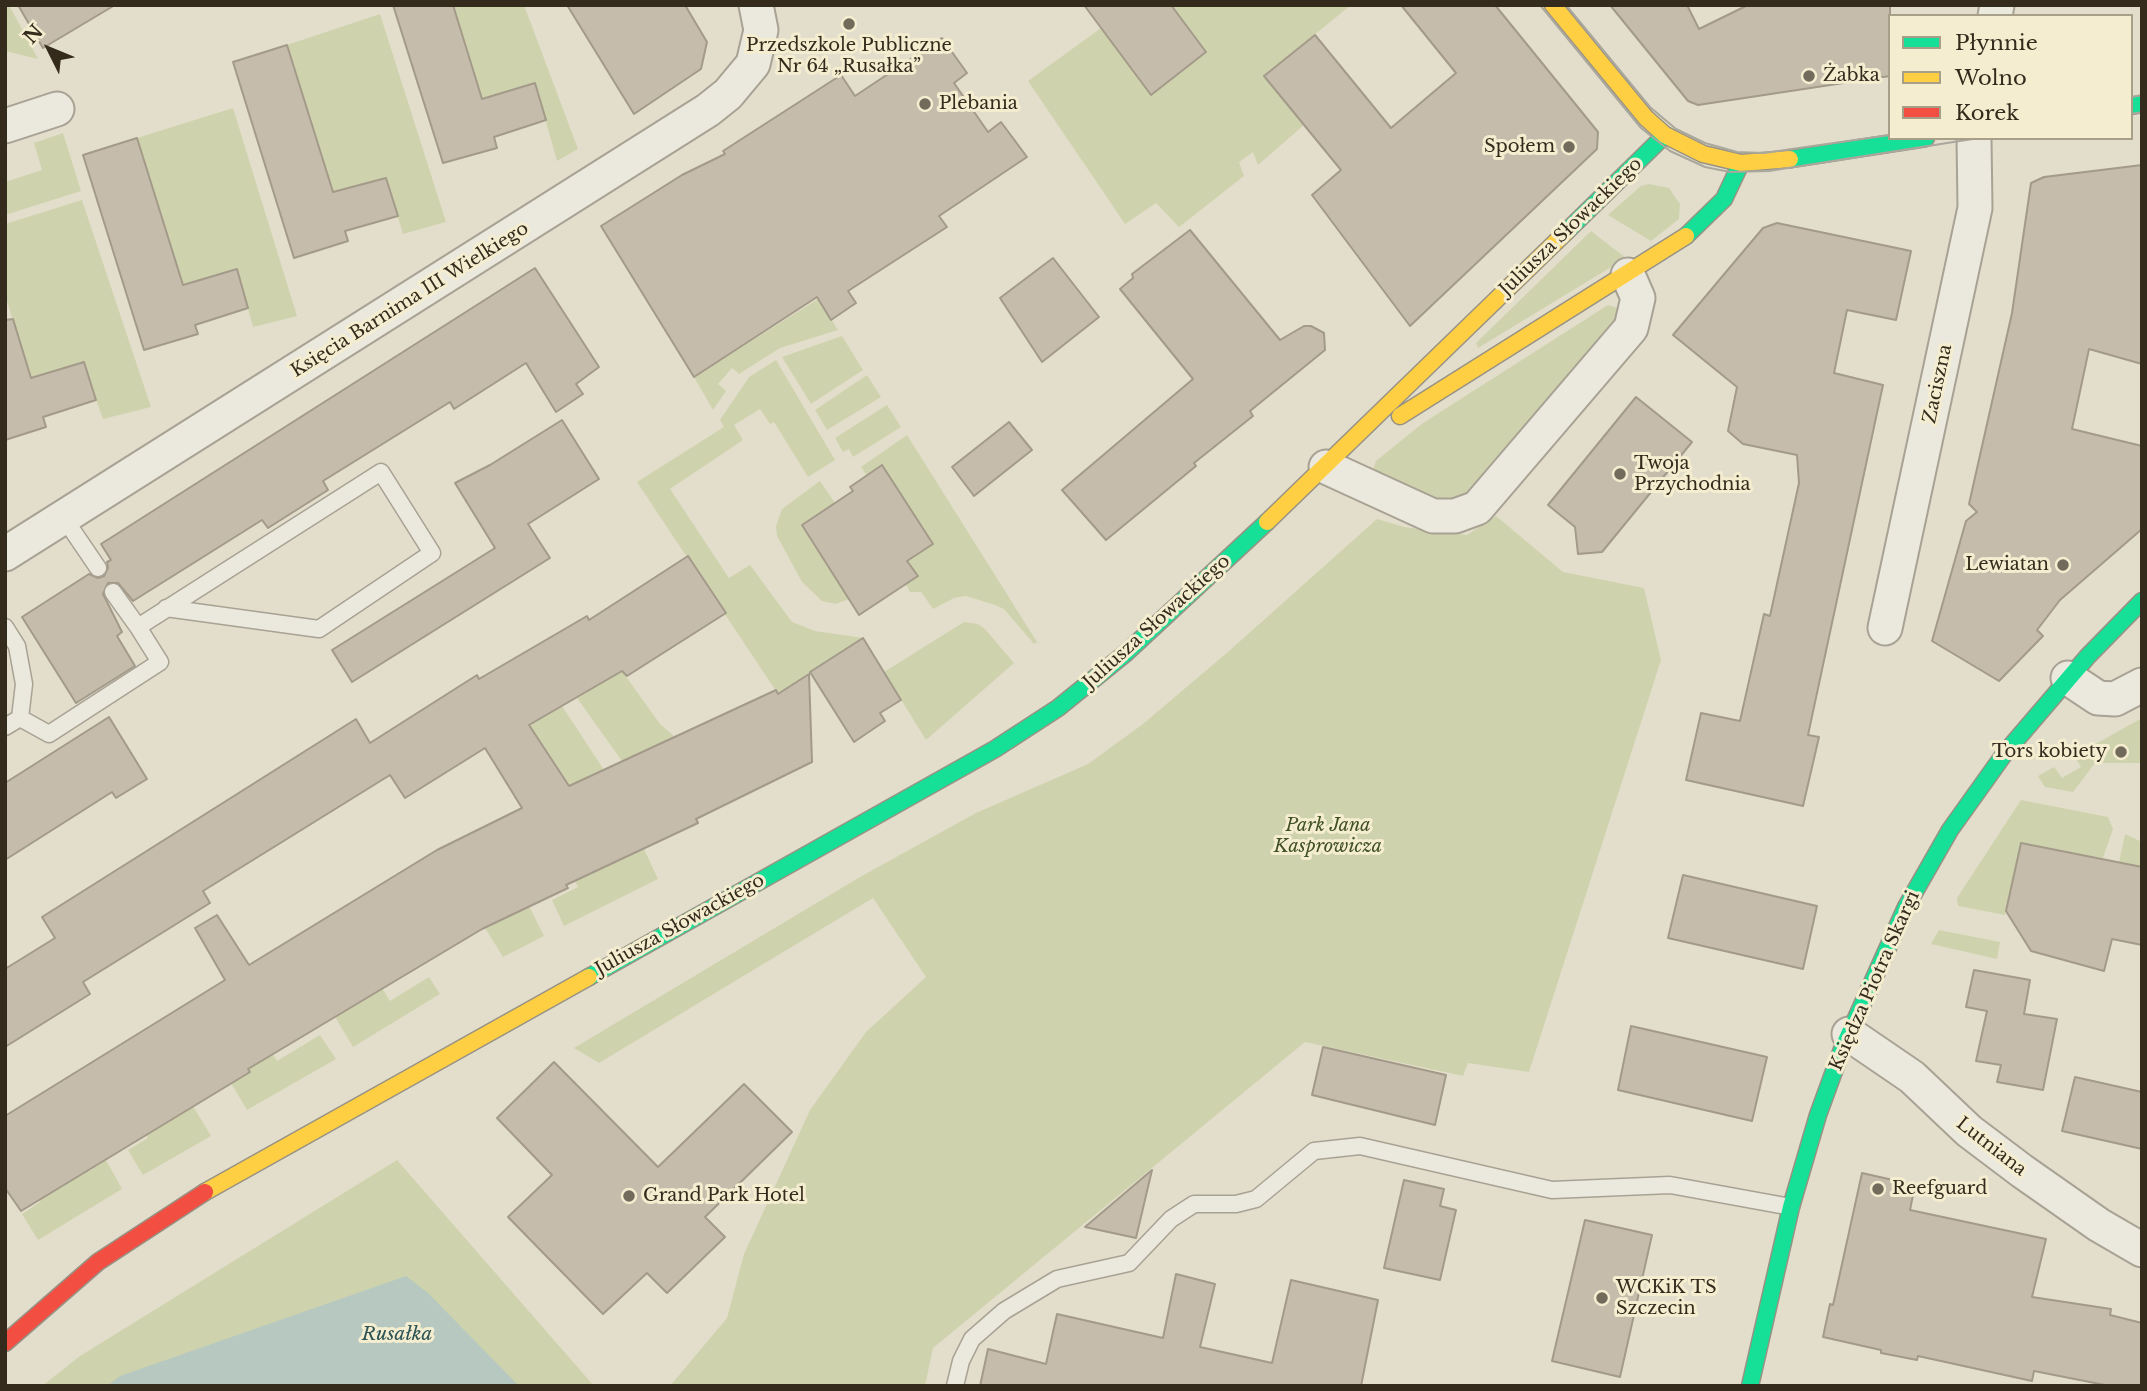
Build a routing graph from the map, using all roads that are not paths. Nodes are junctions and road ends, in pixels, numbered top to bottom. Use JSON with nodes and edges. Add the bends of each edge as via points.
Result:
{"nodes":[{"id":1,"x":756,"y":5,"type":"edge"},
{"id":2,"x":1553,"y":5,"type":"edge"},
{"id":3,"x":57,"y":109,"type":"dead end"},
{"id":4,"x":5,"y":126,"type":"edge"},
{"id":5,"x":1665,"y":135,"type":"junction"},
{"id":6,"x":1913,"y":140,"type":"edge"},
{"id":7,"x":1974,"y":140,"type":"edge"},
{"id":8,"x":1741,"y":163,"type":"junction"},
{"id":9,"x":1628,"y":275,"type":"junction"},
{"id":10,"x":1326,"y":467,"type":"junction"},
{"id":11,"x":64,"y":518,"type":"junction"},
{"id":12,"x":5,"y":554,"type":"edge"},
{"id":13,"x":98,"y":568,"type":"dead end"},
{"id":14,"x":113,"y":592,"type":"dead end"},
{"id":15,"x":2142,"y":601,"type":"edge"},
{"id":16,"x":166,"y":608,"type":"junction"},
{"id":17,"x":5,"y":627,"type":"edge"},
{"id":18,"x":138,"y":627,"type":"junction"},
{"id":19,"x":1885,"y":628,"type":"dead end"},
{"id":20,"x":2068,"y":678,"type":"junction"},
{"id":21,"x":2142,"y":685,"type":"edge"},
{"id":22,"x":20,"y":718,"type":"junction"},
{"id":23,"x":5,"y":727,"type":"edge"},
{"id":24,"x":1849,"y":1034,"type":"junction"},
{"id":25,"x":1791,"y":1207,"type":"junction"},
{"id":26,"x":2142,"y":1250,"type":"edge"},
{"id":27,"x":5,"y":1343,"type":"edge"},
{"id":28,"x":955,"y":1386,"type":"edge"},
{"id":29,"x":1750,"y":1386,"type":"edge"}],
"edges":[{"from":1,"to":11,"type":"street","name":"Księcia Barnima III Wielkiego","via":[[761,30],[753,64],[708,110]]},
{"from":2,"to":5,"type":"street"},
{"from":3,"to":4,"type":"street"},
{"from":5,"to":8,"type":"street","via":[[1703,154]]},
{"from":5,"to":10,"type":"street","name":"Juliusza Słowackiego"},
{"from":6,"to":8,"type":"street","via":[[1768,163]]},
{"from":7,"to":19,"type":"street","name":"Zaciszna","via":[[1975,208]]},
{"from":8,"to":9,"type":"street","name":"Juliusza Słowackiego","via":[[1724,199],[1705,222]]},
{"from":9,"to":10,"type":"street","name":"Juliusza Słowackiego","via":[[1390,422]]},
{"from":9,"to":10,"type":"street","via":[[1638,298],[1631,328],[1477,508],[1455,516],[1433,516]]},
{"from":10,"to":27,"type":"street","name":"Juliusza Słowackiego","via":[[1126,653],[1040,720],[181,1206],[98,1262]]},
{"from":11,"to":12,"type":"street","name":"Księcia Barnima III Wielkiego"},
{"from":11,"to":13,"type":"lane"},
{"from":14,"to":18,"type":"lane"},
{"from":15,"to":20,"type":"street","name":"Księdza Piotra Skargi"},
{"from":16,"to":16,"type":"lane","via":[[381,472],[432,553],[319,629]]},
{"from":16,"to":18,"type":"lane"},
{"from":17,"to":22,"type":"lane","via":[[17,646],[24,684]]},
{"from":18,"to":22,"type":"lane","via":[[160,662],[49,734]]},
{"from":20,"to":21,"type":"street","via":[[2098,698],[2115,699]]},
{"from":20,"to":24,"type":"street","name":"Księdza Piotra Skargi","via":[[1950,830],[1906,907]]},
{"from":22,"to":23,"type":"lane"},
{"from":24,"to":25,"type":"street","name":"Księdza Piotra Skargi"},
{"from":24,"to":26,"type":"street","name":"Lutniana","via":[[1912,1077],[2011,1163],[2099,1226]]},
{"from":25,"to":28,"type":"lane","via":[[1670,1185],[1552,1190],[1360,1146],[1314,1151],[1256,1199],[1194,1205],[1171,1219],[1129,1263],[1057,1279],[1004,1311],[972,1339]]},
{"from":25,"to":29,"type":"street","name":"Księdza Piotra Skargi"}]}
